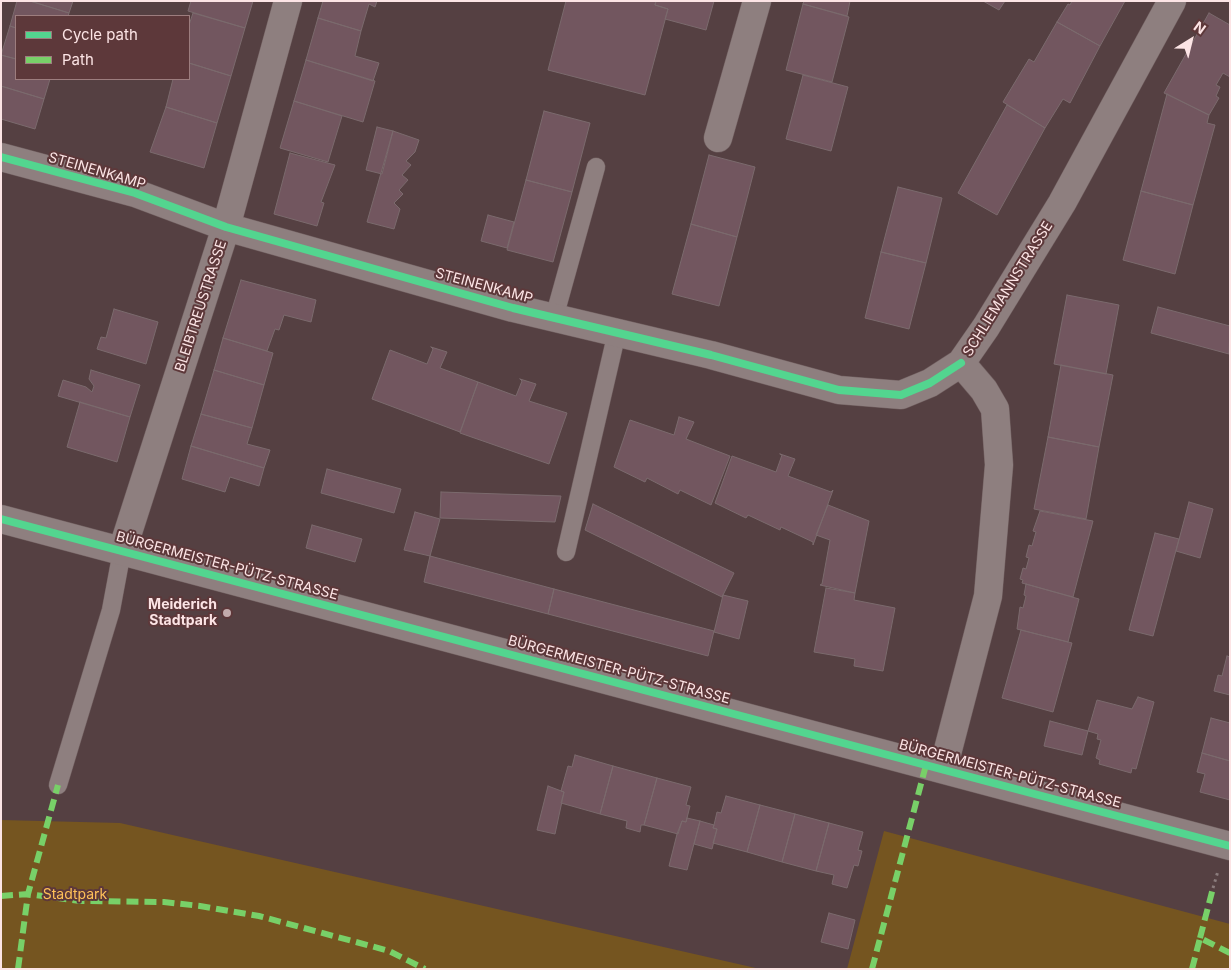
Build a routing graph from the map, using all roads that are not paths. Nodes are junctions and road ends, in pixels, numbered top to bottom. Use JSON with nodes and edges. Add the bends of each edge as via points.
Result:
{"nodes":[{"id":1,"x":288,"y":1,"type":"edge"},
{"id":2,"x":757,"y":1,"type":"edge"},
{"id":3,"x":1172,"y":1,"type":"edge"},
{"id":4,"x":718,"y":138,"type":"dead end"},
{"id":5,"x":1,"y":157,"type":"edge"},
{"id":6,"x":596,"y":167,"type":"dead end"},
{"id":7,"x":226,"y":227,"type":"junction"},
{"id":8,"x":554,"y":318,"type":"junction"},
{"id":9,"x":617,"y":332,"type":"junction"},
{"id":10,"x":961,"y":363,"type":"junction"},
{"id":11,"x":1,"y":519,"type":"edge"},
{"id":12,"x":122,"y":551,"type":"junction"},
{"id":13,"x":566,"y":552,"type":"dead end"},
{"id":14,"x":943,"y":769,"type":"junction"},
{"id":15,"x":58,"y":785,"type":"dead end"},
{"id":16,"x":1230,"y":846,"type":"edge"}],
"edges":[{"from":1,"to":7,"type":"street","name":"BLEIBTREUSTRASSE"},
{"from":2,"to":4,"type":"street"},
{"from":3,"to":10,"type":"street","name":"SCHLIEMANNSTRASSE","via":[[1062,203]]},
{"from":5,"to":7,"type":"street","name":"STEINENKAMP","via":[[135,193]]},
{"from":6,"to":8,"type":"lane"},
{"from":7,"to":8,"type":"street","name":"STEINENKAMP"},
{"from":7,"to":12,"type":"street","name":"BLEIBTREUSTRASSE"},
{"from":8,"to":9,"type":"street","name":"STEINENKAMP"},
{"from":9,"to":10,"type":"street","name":"STEINENKAMP","via":[[838,390],[900,395],[930,383]]},
{"from":9,"to":13,"type":"lane"},
{"from":10,"to":14,"type":"street","name":"SCHLIEMANNSTRASSE","via":[[995,409],[998,465],[988,596]]},
{"from":11,"to":12,"type":"street","name":"BÜRGERMEISTER-PÜTZ-STRASSE"},
{"from":12,"to":14,"type":"street","name":"BÜRGERMEISTER-PÜTZ-STRASSE"},
{"from":12,"to":15,"type":"lane","via":[[110,610]]},
{"from":14,"to":16,"type":"street","name":"BÜRGERMEISTER-PÜTZ-STRASSE"}]}
